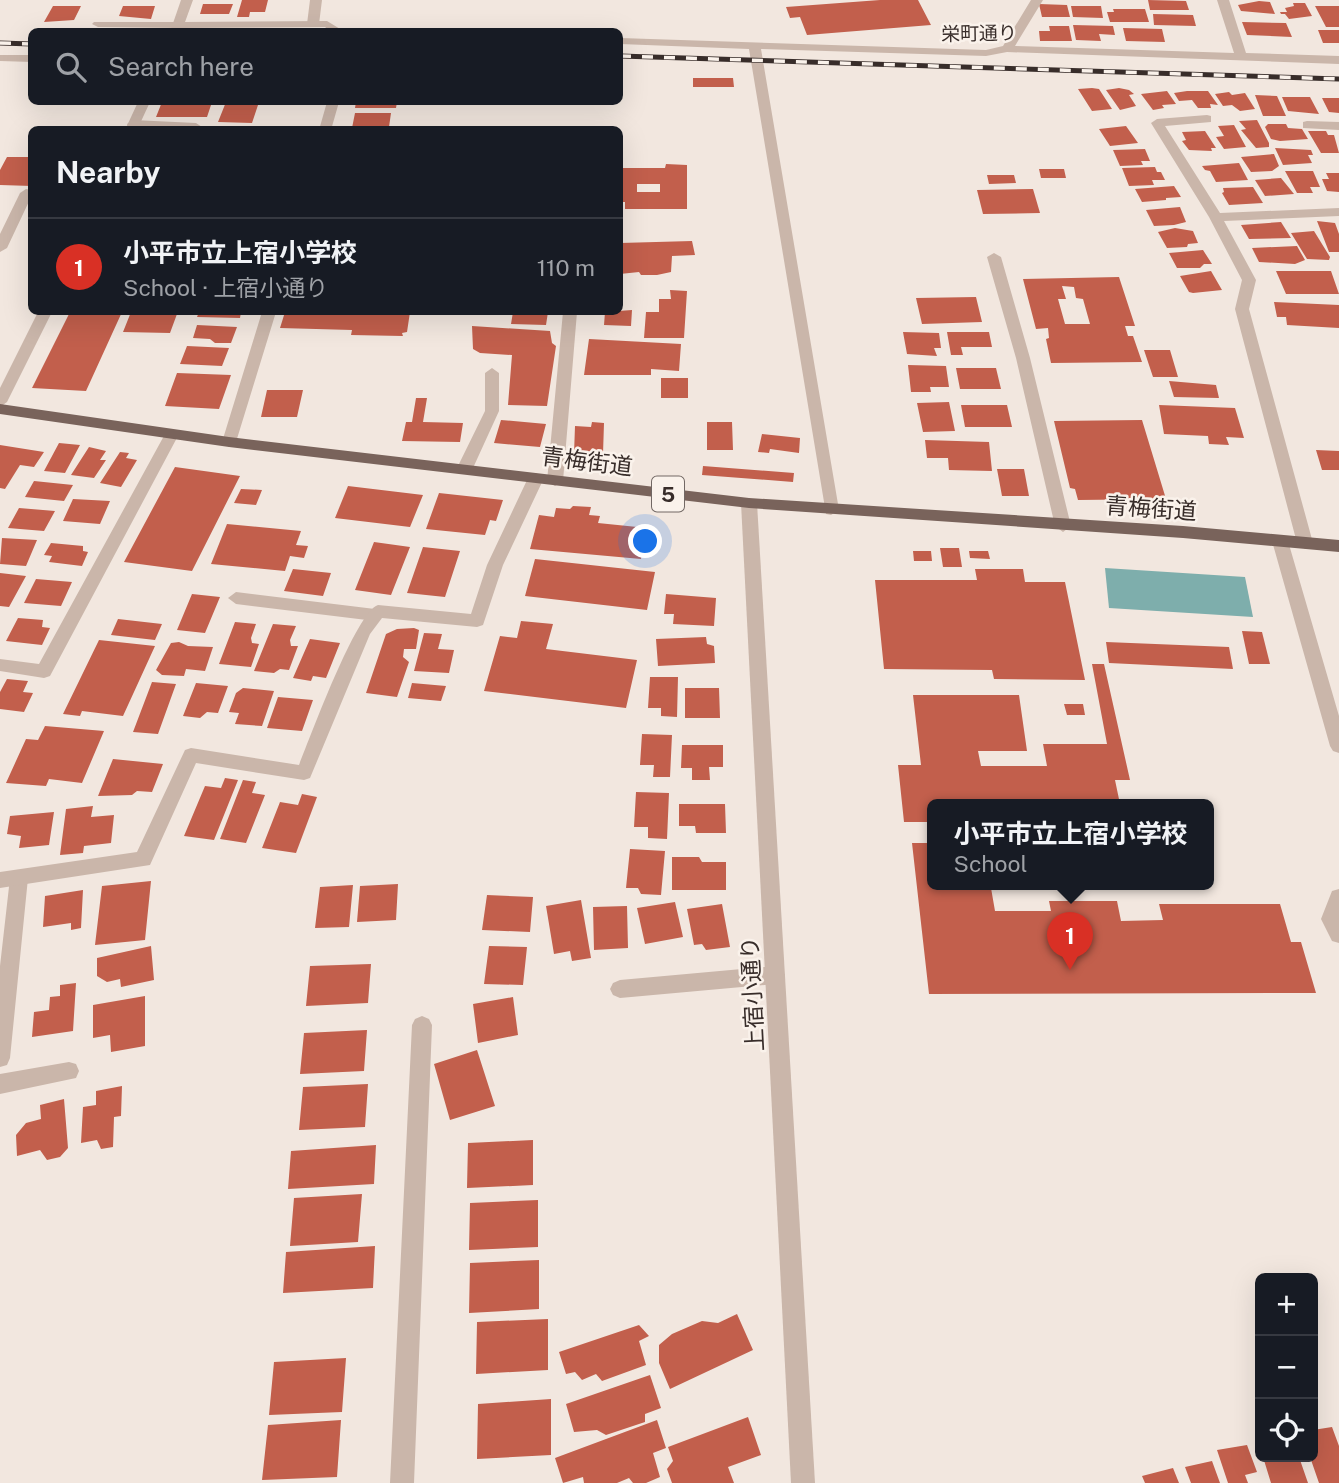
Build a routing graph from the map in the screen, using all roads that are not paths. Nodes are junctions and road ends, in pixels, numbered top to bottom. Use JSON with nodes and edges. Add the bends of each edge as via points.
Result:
{"nodes":[{"id":1,"x":187,"y":0,"type":"edge"},
{"id":2,"x":316,"y":0,"type":"edge"},
{"id":3,"x":1037,"y":0,"type":"edge"},
{"id":4,"x":1223,"y":0,"type":"edge"},
{"id":5,"x":98,"y":24,"type":"dead end"},
{"id":6,"x":313,"y":24,"type":"junction"},
{"id":7,"x":178,"y":28,"type":"edge"},
{"id":8,"x":334,"y":28,"type":"edge"},
{"id":9,"x":623,"y":41,"type":"edge"},
{"id":10,"x":754,"y":44,"type":"junction"},
{"id":11,"x":1007,"y":49,"type":"junction"},
{"id":12,"x":1241,"y":57,"type":"junction"},
{"id":13,"x":0,"y":58,"type":"edge"},
{"id":14,"x":28,"y":59,"type":"edge"},
{"id":15,"x":1339,"y":60,"type":"edge"},
{"id":16,"x":143,"y":105,"type":"edge"},
{"id":17,"x":332,"y":105,"type":"edge"},
{"id":18,"x":1206,"y":119,"type":"dead end"},
{"id":19,"x":1307,"y":125,"type":"dead end"},
{"id":20,"x":1339,"y":125,"type":"edge"},
{"id":21,"x":132,"y":126,"type":"edge"},
{"id":22,"x":326,"y":126,"type":"edge"},
{"id":23,"x":26,"y":193,"type":"dead end"},
{"id":24,"x":1339,"y":212,"type":"edge"},
{"id":25,"x":1216,"y":217,"type":"junction"},
{"id":26,"x":0,"y":248,"type":"edge"},
{"id":27,"x":994,"y":257,"type":"dead end"},
{"id":28,"x":44,"y":315,"type":"edge"},
{"id":29,"x":268,"y":315,"type":"edge"},
{"id":30,"x":570,"y":315,"type":"edge"},
{"id":31,"x":492,"y":373,"type":"dead end"},
{"id":32,"x":0,"y":402,"type":"edge"},
{"id":33,"x":0,"y":410,"type":"edge"},
{"id":34,"x":172,"y":435,"type":"junction"},
{"id":35,"x":229,"y":442,"type":"junction"},
{"id":36,"x":465,"y":468,"type":"junction"},
{"id":37,"x":536,"y":478,"type":"junction"},
{"id":38,"x":555,"y":481,"type":"junction"},
{"id":39,"x":748,"y":503,"type":"junction"},
{"id":40,"x":831,"y":510,"type":"junction"},
{"id":41,"x":1063,"y":526,"type":"junction"},
{"id":42,"x":1280,"y":541,"type":"junction"},
{"id":43,"x":1305,"y":543,"type":"junction"},
{"id":44,"x":1339,"y":546,"type":"edge"},
{"id":45,"x":236,"y":597,"type":"dead end"},
{"id":46,"x":375,"y":615,"type":"junction"},
{"id":47,"x":0,"y":665,"type":"edge"},
{"id":48,"x":1339,"y":746,"type":"edge"},
{"id":49,"x":9,"y":879,"type":"edge"},
{"id":50,"x":1339,"y":898,"type":"edge"},
{"id":51,"x":1339,"y":935,"type":"edge"},
{"id":52,"x":775,"y":975,"type":"junction"},
{"id":53,"x":620,"y":989,"type":"dead end"},
{"id":54,"x":422,"y":1025,"type":"dead end"},
{"id":55,"x":0,"y":1058,"type":"edge"},
{"id":56,"x":69,"y":1071,"type":"dead end"},
{"id":57,"x":0,"y":1084,"type":"edge"},
{"id":58,"x":402,"y":1483,"type":"edge"},
{"id":59,"x":803,"y":1483,"type":"edge"}],
"edges":[{"from":1,"to":7,"type":"street"},
{"from":2,"to":6,"type":"street"},
{"from":3,"to":11,"type":"street"},
{"from":4,"to":12,"type":"street"},
{"from":5,"to":7,"type":"street"},
{"from":6,"to":7,"type":"street"},
{"from":6,"to":8,"type":"street"},
{"from":9,"to":10,"type":"street","name":"栄町通り"},
{"from":10,"to":11,"type":"street","name":"栄町通り","via":[[986,53]]},
{"from":10,"to":40,"type":"street"},
{"from":11,"to":12,"type":"street","name":"栄町通り"},
{"from":12,"to":15,"type":"street","name":"栄町通り"},
{"from":13,"to":14,"type":"street"},
{"from":16,"to":21,"type":"street"},
{"from":17,"to":22,"type":"street"},
{"from":18,"to":25,"type":"street","via":[[1157,123]]},
{"from":19,"to":20,"type":"street"},
{"from":23,"to":26,"type":"street"},
{"from":24,"to":25,"type":"street"},
{"from":25,"to":43,"type":"street","via":[[1249,280],[1242,309]]},
{"from":27,"to":41,"type":"street"},
{"from":28,"to":32,"type":"street"},
{"from":29,"to":35,"type":"street"},
{"from":30,"to":38,"type":"street"},
{"from":31,"to":36,"type":"street","via":[[492,411]]},
{"from":33,"to":34,"type":"main road","name":"青梅街道","number":"5"},
{"from":34,"to":35,"type":"main road","name":"青梅街道","number":"5"},
{"from":34,"to":47,"type":"street","via":[[44,671]]},
{"from":35,"to":36,"type":"main road","name":"青梅街道","number":"5"},
{"from":36,"to":37,"type":"main road","name":"青梅街道","number":"5"},
{"from":37,"to":38,"type":"main road","name":"青梅街道","number":"5"},
{"from":37,"to":46,"type":"street","via":[[495,565],[477,621],[378,611]]},
{"from":38,"to":39,"type":"main road","name":"青梅街道","number":"5"},
{"from":39,"to":40,"type":"main road","name":"青梅街道","number":"5"},
{"from":39,"to":52,"type":"street","name":"上宿小通り"},
{"from":40,"to":41,"type":"main road","name":"青梅街道","number":"5"},
{"from":41,"to":42,"type":"main road","name":"青梅街道","number":"5"},
{"from":42,"to":43,"type":"main road","name":"青梅街道","number":"5"},
{"from":42,"to":48,"type":"street"},
{"from":43,"to":44,"type":"main road","name":"青梅街道","number":"5"},
{"from":45,"to":46,"type":"street"},
{"from":46,"to":49,"type":"street","via":[[363,632],[304,773],[191,755],[143,859]]},
{"from":49,"to":55,"type":"street"},
{"from":50,"to":51,"type":"street","via":[[1331,919]]},
{"from":52,"to":53,"type":"street"},
{"from":52,"to":59,"type":"street","name":"上宿小通り"},
{"from":54,"to":58,"type":"street"},
{"from":56,"to":57,"type":"street"}]}
